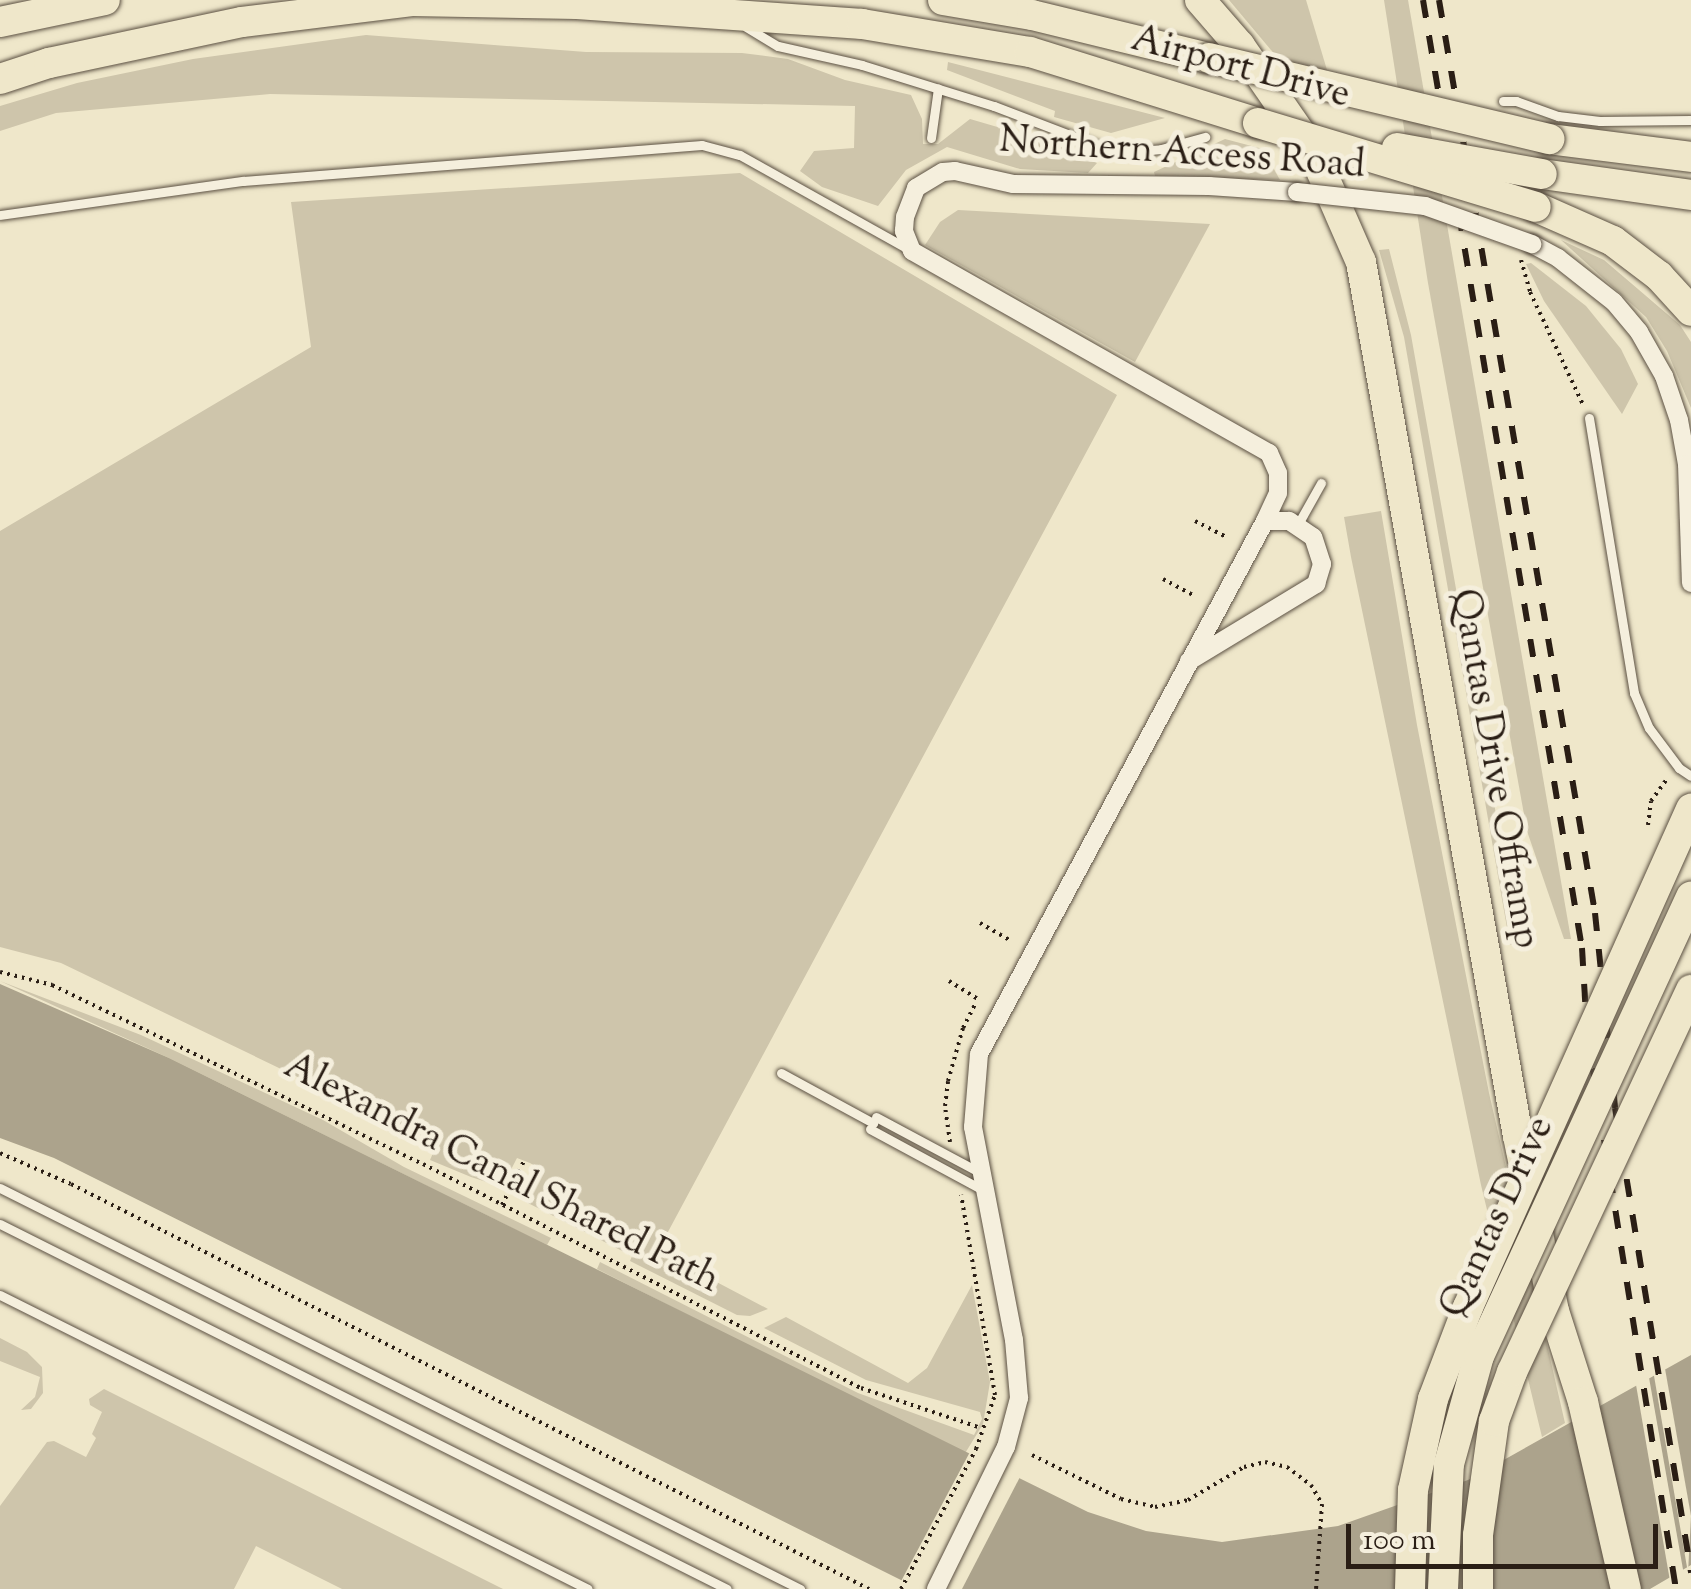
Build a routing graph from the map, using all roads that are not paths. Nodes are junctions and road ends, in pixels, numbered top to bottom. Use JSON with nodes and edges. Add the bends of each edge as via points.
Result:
{"nodes":[{"id":1,"x":104,"y":0,"type":"edge"},
{"id":2,"x":943,"y":0,"type":"edge"},
{"id":3,"x":1200,"y":0,"type":"edge"},
{"id":4,"x":82,"y":2,"type":"edge"},
{"id":5,"x":722,"y":14,"type":"junction"},
{"id":6,"x":0,"y":22,"type":"edge"},
{"id":7,"x":0,"y":79,"type":"edge"},
{"id":8,"x":938,"y":88,"type":"junction"},
{"id":9,"x":1503,"y":101,"type":"dead end"},
{"id":10,"x":1691,"y":120,"type":"edge"},
{"id":11,"x":1258,"y":123,"type":"junction"},
{"id":12,"x":1205,"y":137,"type":"dead end"},
{"id":13,"x":931,"y":138,"type":"dead end"},
{"id":14,"x":1691,"y":157,"type":"edge"},
{"id":15,"x":1691,"y":195,"type":"edge"},
{"id":16,"x":0,"y":215,"type":"edge"},
{"id":17,"x":912,"y":251,"type":"junction"},
{"id":18,"x":1691,"y":311,"type":"edge"},
{"id":19,"x":1589,"y":418,"type":"road end"},
{"id":20,"x":1322,"y":483,"type":"dead end"},
{"id":21,"x":1265,"y":521,"type":"junction"},
{"id":22,"x":1298,"y":524,"type":"junction"},
{"id":23,"x":1691,"y":583,"type":"edge"},
{"id":24,"x":1184,"y":664,"type":"junction"},
{"id":25,"x":1691,"y":776,"type":"edge"},
{"id":26,"x":1691,"y":809,"type":"edge"},
{"id":27,"x":1691,"y":897,"type":"edge"},
{"id":28,"x":1691,"y":990,"type":"edge"},
{"id":29,"x":781,"y":1073,"type":"dead end"},
{"id":30,"x":873,"y":1123,"type":"junction"},
{"id":31,"x":984,"y":1182,"type":"junction"},
{"id":32,"x":0,"y":1188,"type":"edge"},
{"id":33,"x":0,"y":1224,"type":"edge"},
{"id":34,"x":0,"y":1295,"type":"edge"},
{"id":35,"x":588,"y":1589,"type":"edge"},
{"id":36,"x":728,"y":1589,"type":"edge"},
{"id":37,"x":800,"y":1589,"type":"edge"},
{"id":38,"x":936,"y":1589,"type":"edge"},
{"id":39,"x":1410,"y":1589,"type":"edge"},
{"id":40,"x":1443,"y":1589,"type":"edge"},
{"id":41,"x":1478,"y":1589,"type":"edge"},
{"id":42,"x":1626,"y":1589,"type":"edge"}],
"edges":[{"from":1,"to":4,"type":"highway"},
{"from":2,"to":14,"type":"highway","name":"Airport Drive","bridge":true,"via":[[1032,15],[1548,139]]},
{"from":3,"to":42,"type":"highway","name":"Qantas Drive Offramp","via":[[1312,150],[1361,262],[1518,1136],[1554,1312],[1583,1402]]},
{"from":4,"to":6,"type":"highway"},
{"from":5,"to":7,"type":"highway","name":"Airport Drive","via":[[412,1],[242,22]]},
{"from":5,"to":8,"type":"lane","via":[[778,46]]},
{"from":5,"to":11,"type":"highway","name":"Airport Drive","via":[[862,24],[1030,52]]},
{"from":8,"to":12,"type":"lane","via":[[1104,148],[1161,149]]},
{"from":8,"to":13,"type":"lane"},
{"from":9,"to":10,"type":"lane","via":[[1600,121]]},
{"from":11,"to":15,"type":"highway","name":"Airport Drive","bridge":true},
{"from":11,"to":18,"type":"highway","bridge":true,"via":[[1536,208],[1613,241]]},
{"from":16,"to":17,"type":"lane","via":[[243,181],[702,145],[740,155]]},
{"from":17,"to":21,"type":"street","via":[[1268,453],[1276,462],[1278,493]]},
{"from":17,"to":23,"type":"street","name":"Northern Access Road","bridge":true,"via":[[904,231],[909,204],[916,188],[943,172],[1014,184],[1209,186],[1425,206],[1532,244],[1614,302],[1664,376],[1686,464]]},
{"from":19,"to":25,"type":"lane","via":[[1634,694],[1648,728]]},
{"from":20,"to":22,"type":"lane"},
{"from":21,"to":22,"type":"street"},
{"from":21,"to":24,"type":"street"},
{"from":22,"to":24,"type":"street","via":[[1321,554],[1316,584]]},
{"from":24,"to":31,"type":"street","via":[[986,1038],[972,1106]]},
{"from":26,"to":39,"type":"highway","bridge":true,"via":[[1433,1398],[1414,1490]]},
{"from":27,"to":40,"type":"highway","name":"Qantas Drive","bridge":true,"via":[[1479,1356],[1449,1464]]},
{"from":28,"to":41,"type":"highway","name":"Qantas Drive","bridge":true,"via":[[1494,1421],[1478,1535]]},
{"from":29,"to":30,"type":"lane"},
{"from":30,"to":31,"type":"lane"},
{"from":30,"to":31,"type":"lane"},
{"from":31,"to":38,"type":"street","via":[[1019,1376],[1016,1418]]},
{"from":32,"to":37,"type":"lane"},
{"from":33,"to":36,"type":"lane"},
{"from":34,"to":35,"type":"lane"}]}
